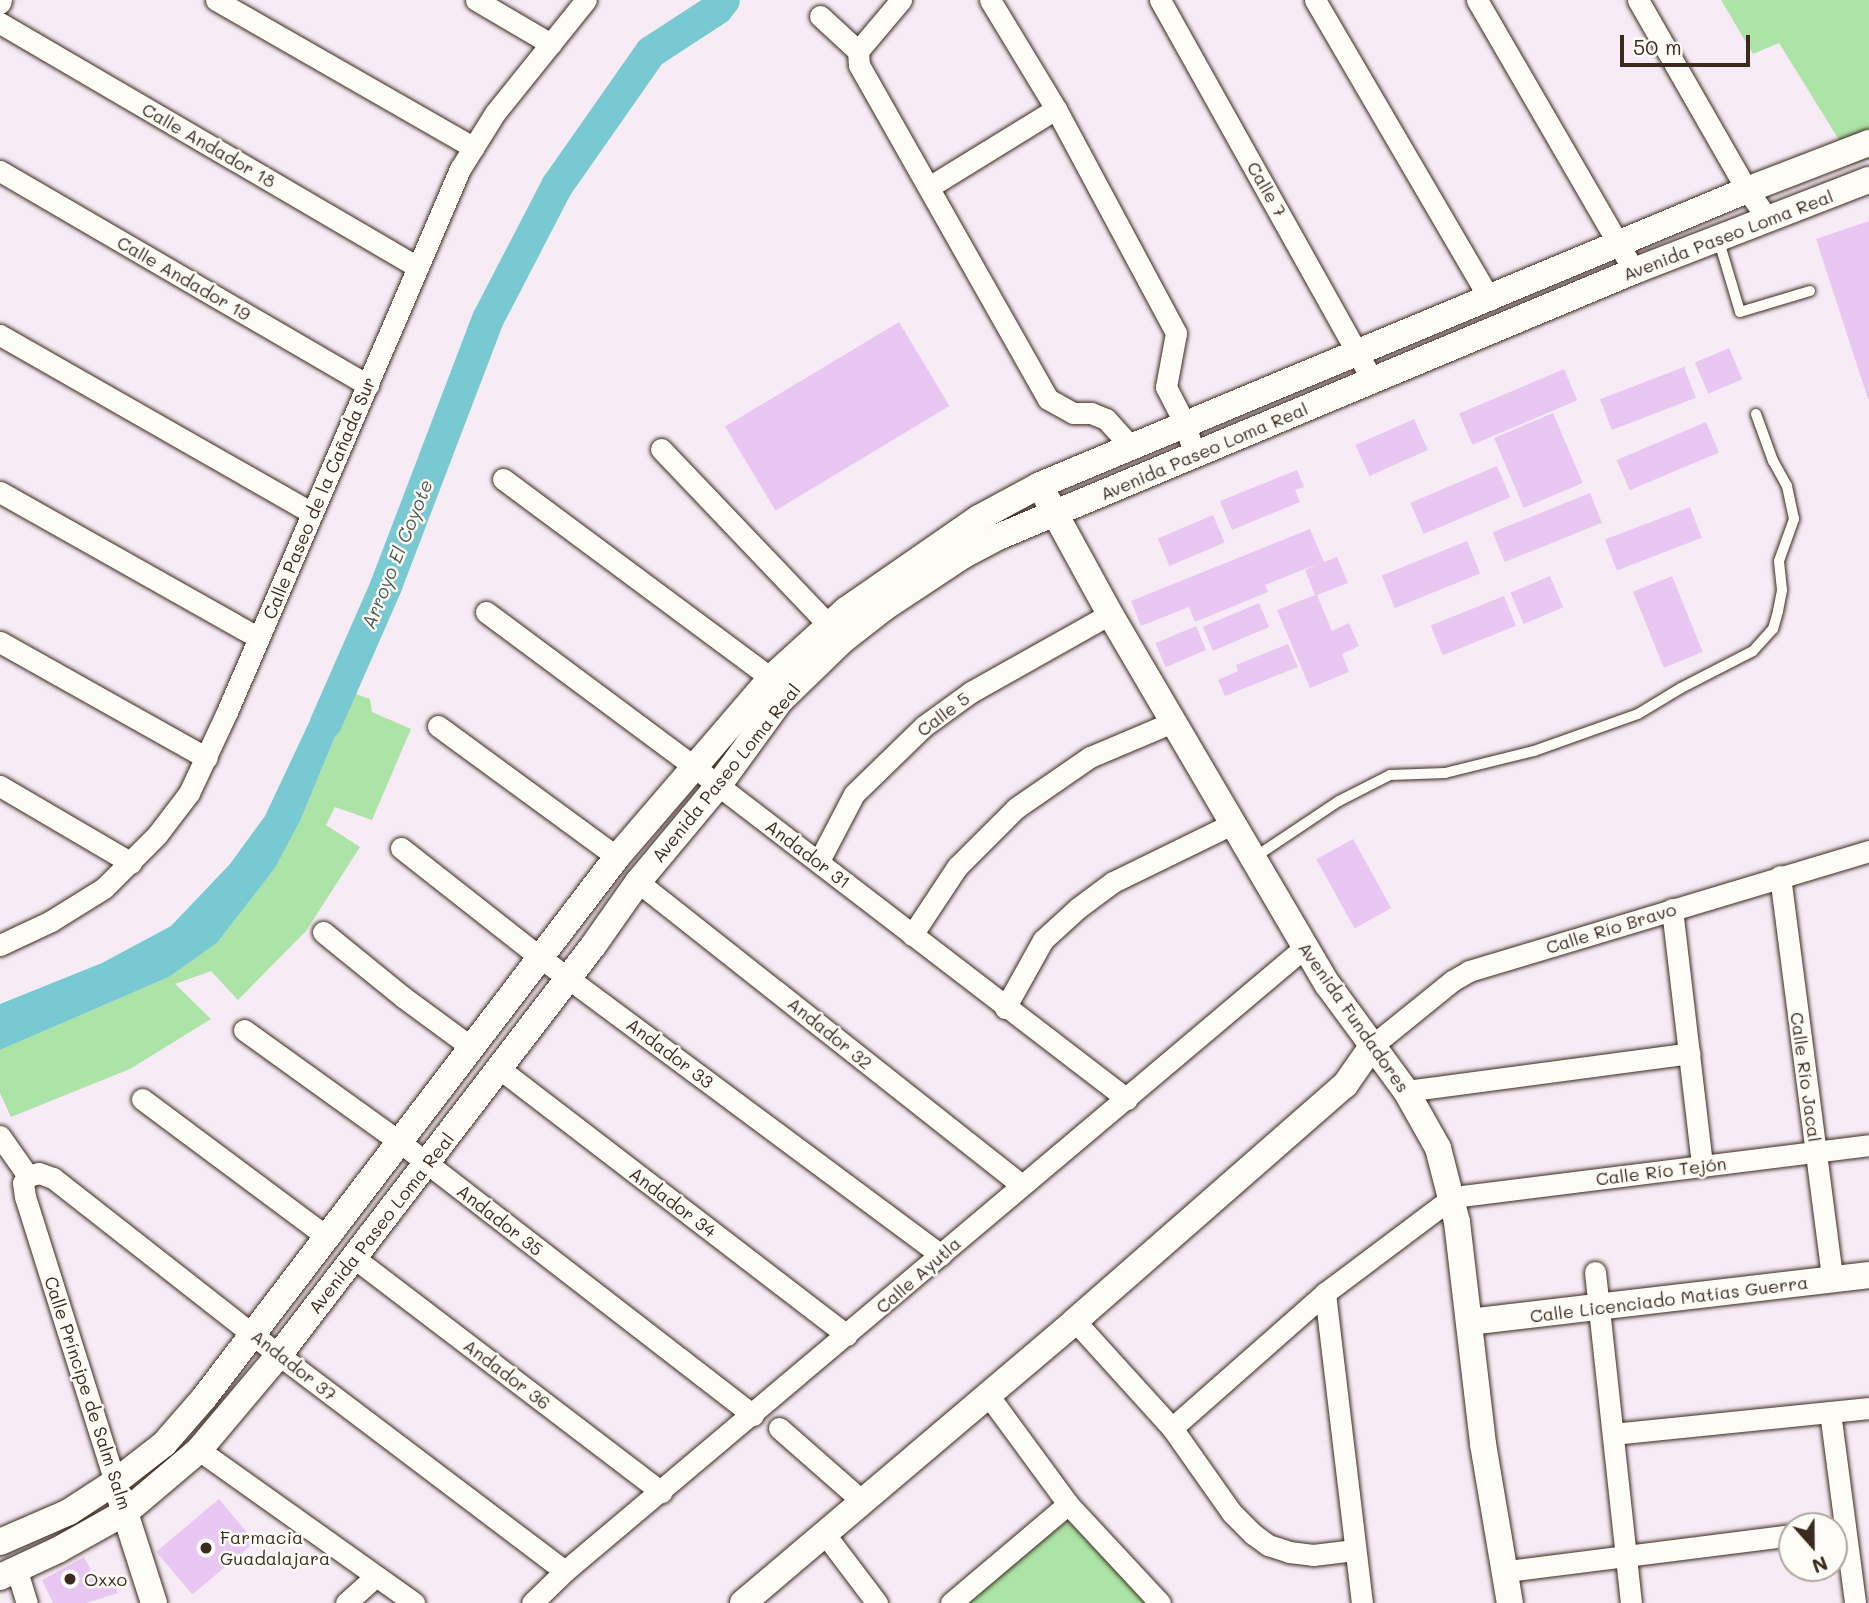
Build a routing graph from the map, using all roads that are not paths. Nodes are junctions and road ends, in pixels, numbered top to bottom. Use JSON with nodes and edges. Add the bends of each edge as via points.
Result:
{"nodes":[{"id":1,"x":216,"y":0,"type":"edge"},
{"id":2,"x":477,"y":0,"type":"edge"},
{"id":3,"x":586,"y":0,"type":"edge"},
{"id":4,"x":901,"y":0,"type":"edge"},
{"id":5,"x":990,"y":0,"type":"edge"},
{"id":6,"x":1160,"y":0,"type":"edge"},
{"id":7,"x":1315,"y":0,"type":"edge"},
{"id":8,"x":1477,"y":0,"type":"edge"},
{"id":9,"x":1638,"y":0,"type":"edge"},
{"id":10,"x":820,"y":16,"type":"dead end"},
{"id":11,"x":0,"y":23,"type":"edge"},
{"id":12,"x":551,"y":44,"type":"junction"},
{"id":13,"x":858,"y":51,"type":"junction"},
{"id":14,"x":1056,"y":109,"type":"junction"},
{"id":15,"x":1869,"y":143,"type":"edge"},
{"id":16,"x":474,"y":148,"type":"junction"},
{"id":17,"x":0,"y":171,"type":"edge"},
{"id":18,"x":1869,"y":180,"type":"edge"},
{"id":19,"x":929,"y":187,"type":"junction"},
{"id":20,"x":1748,"y":190,"type":"junction"},
{"id":21,"x":1768,"y":219,"type":"junction"},
{"id":22,"x":1718,"y":239,"type":"junction"},
{"id":23,"x":1620,"y":244,"type":"junction"},
{"id":24,"x":418,"y":267,"type":"junction"},
{"id":25,"x":1634,"y":271,"type":"junction"},
{"id":26,"x":1811,"y":291,"type":"dead end"},
{"id":27,"x":1490,"y":300,"type":"junction"},
{"id":28,"x":0,"y":335,"type":"edge"},
{"id":29,"x":1359,"y":351,"type":"junction"},
{"id":30,"x":1372,"y":379,"type":"junction"},
{"id":31,"x":368,"y":385,"type":"junction"},
{"id":32,"x":1756,"y":414,"type":"dead end"},
{"id":33,"x":1185,"y":424,"type":"junction"},
{"id":34,"x":1130,"y":446,"type":"junction"},
{"id":35,"x":661,"y":449,"type":"dead end"},
{"id":36,"x":1194,"y":454,"type":"junction"},
{"id":37,"x":503,"y":479,"type":"dead end"},
{"id":38,"x":1040,"y":485,"type":"junction"},
{"id":39,"x":0,"y":492,"type":"edge"},
{"id":40,"x":312,"y":513,"type":"junction"},
{"id":41,"x":1056,"y":515,"type":"junction"},
{"id":42,"x":878,"y":600,"type":"junction"},
{"id":43,"x":486,"y":612,"type":"dead end"},
{"id":44,"x":1110,"y":614,"type":"junction"},
{"id":45,"x":835,"y":632,"type":"junction"},
{"id":46,"x":259,"y":638,"type":"junction"},
{"id":47,"x":0,"y":642,"type":"edge"},
{"id":48,"x":771,"y":678,"type":"junction"},
{"id":49,"x":1173,"y":722,"type":"junction"},
{"id":50,"x":438,"y":726,"type":"dead end"},
{"id":51,"x":207,"y":758,"type":"junction"},
{"id":52,"x":693,"y":766,"type":"junction"},
{"id":53,"x":0,"y":786,"type":"edge"},
{"id":54,"x":718,"y":786,"type":"junction"},
{"id":55,"x":1232,"y":824,"type":"junction"},
{"id":56,"x":401,"y":848,"type":"dead end"},
{"id":57,"x":1869,"y":851,"type":"edge"},
{"id":58,"x":617,"y":857,"type":"junction"},
{"id":59,"x":1252,"y":858,"type":"junction"},
{"id":60,"x":819,"y":861,"type":"junction"},
{"id":61,"x":131,"y":863,"type":"junction"},
{"id":62,"x":1780,"y":876,"type":"junction"},
{"id":63,"x":638,"y":882,"type":"junction"},
{"id":64,"x":1672,"y":909,"type":"junction"},
{"id":65,"x":323,"y":932,"type":"dead end"},
{"id":66,"x":912,"y":935,"type":"junction"},
{"id":67,"x":4,"y":940,"type":"edge"},
{"id":68,"x":1305,"y":947,"type":"junction"},
{"id":69,"x":541,"y":958,"type":"junction"},
{"id":70,"x":568,"y":978,"type":"junction"},
{"id":71,"x":1005,"y":1008,"type":"junction"},
{"id":72,"x":244,"y":1030,"type":"dead end"},
{"id":73,"x":1373,"y":1045,"type":"junction"},
{"id":74,"x":471,"y":1047,"type":"junction"},
{"id":75,"x":1689,"y":1053,"type":"junction"},
{"id":76,"x":500,"y":1069,"type":"junction"},
{"id":77,"x":1406,"y":1091,"type":"junction"},
{"id":78,"x":142,"y":1099,"type":"dead end"},
{"id":79,"x":1127,"y":1099,"type":"junction"},
{"id":80,"x":0,"y":1136,"type":"edge"},
{"id":81,"x":401,"y":1143,"type":"junction"},
{"id":82,"x":1869,"y":1145,"type":"edge"},
{"id":83,"x":1816,"y":1152,"type":"junction"},
{"id":84,"x":427,"y":1164,"type":"junction"},
{"id":85,"x":1702,"y":1166,"type":"junction"},
{"id":86,"x":25,"y":1179,"type":"junction"},
{"id":87,"x":1021,"y":1185,"type":"junction"},
{"id":88,"x":1453,"y":1197,"type":"junction"},
{"id":89,"x":326,"y":1236,"type":"junction"},
{"id":90,"x":941,"y":1255,"type":"junction"},
{"id":91,"x":353,"y":1257,"type":"junction"},
{"id":92,"x":1595,"y":1272,"type":"dead end"},
{"id":93,"x":1869,"y":1275,"type":"edge"},
{"id":94,"x":1832,"y":1279,"type":"junction"},
{"id":95,"x":1325,"y":1293,"type":"junction"},
{"id":96,"x":1600,"y":1309,"type":"junction"},
{"id":97,"x":1075,"y":1321,"type":"junction"},
{"id":98,"x":1469,"y":1322,"type":"junction"},
{"id":99,"x":253,"y":1333,"type":"junction"},
{"id":100,"x":847,"y":1335,"type":"junction"},
{"id":101,"x":279,"y":1355,"type":"junction"},
{"id":102,"x":988,"y":1395,"type":"junction"},
{"id":103,"x":1869,"y":1408,"type":"edge"},
{"id":104,"x":1830,"y":1412,"type":"junction"},
{"id":105,"x":753,"y":1415,"type":"junction"},
{"id":106,"x":779,"y":1428,"type":"dead end"},
{"id":107,"x":1172,"y":1428,"type":"junction"},
{"id":108,"x":1613,"y":1434,"type":"junction"},
{"id":109,"x":199,"y":1450,"type":"junction"},
{"id":110,"x":115,"y":1482,"type":"junction"},
{"id":111,"x":662,"y":1492,"type":"junction"},
{"id":112,"x":862,"y":1501,"type":"junction"},
{"id":113,"x":1068,"y":1504,"type":"junction"},
{"id":114,"x":126,"y":1512,"type":"junction"},
{"id":115,"x":1838,"y":1512,"type":"edge"},
{"id":116,"x":2,"y":1534,"type":"edge"},
{"id":117,"x":824,"y":1534,"type":"junction"},
{"id":118,"x":1778,"y":1537,"type":"edge"},
{"id":119,"x":1355,"y":1550,"type":"junction"},
{"id":120,"x":1625,"y":1555,"type":"junction"},
{"id":121,"x":1848,"y":1569,"type":"edge"},
{"id":122,"x":565,"y":1571,"type":"junction"},
{"id":123,"x":1507,"y":1571,"type":"junction"},
{"id":124,"x":8,"y":1574,"type":"edge"},
{"id":125,"x":376,"y":1576,"type":"junction"},
{"id":126,"x":27,"y":1603,"type":"edge"},
{"id":127,"x":154,"y":1603,"type":"edge"},
{"id":128,"x":346,"y":1603,"type":"edge"},
{"id":129,"x":414,"y":1603,"type":"edge"},
{"id":130,"x":531,"y":1603,"type":"edge"},
{"id":131,"x":743,"y":1603,"type":"edge"},
{"id":132,"x":877,"y":1603,"type":"edge"},
{"id":133,"x":951,"y":1603,"type":"edge"},
{"id":134,"x":1160,"y":1603,"type":"edge"},
{"id":135,"x":1362,"y":1603,"type":"edge"},
{"id":136,"x":1510,"y":1603,"type":"edge"},
{"id":137,"x":1631,"y":1603,"type":"edge"},
{"id":138,"x":1855,"y":1603,"type":"edge"}],
"edges":[{"from":1,"to":16,"type":"street"},
{"from":2,"to":12,"type":"street"},
{"from":3,"to":12,"type":"street","name":"Calle Paseo de la Cañada Sur"},
{"from":4,"to":13,"type":"street"},
{"from":5,"to":14,"type":"street"},
{"from":6,"to":29,"type":"street","name":"Calle 7"},
{"from":7,"to":27,"type":"street"},
{"from":8,"to":23,"type":"street"},
{"from":9,"to":20,"type":"street"},
{"from":10,"to":13,"type":"street"},
{"from":11,"to":24,"type":"street","name":"Calle Andador 18"},
{"from":12,"to":16,"type":"street","name":"Calle Paseo de la Cañada Sur","via":[[495,113]]},
{"from":13,"to":19,"type":"street","via":[[859,65]]},
{"from":14,"to":19,"type":"street"},
{"from":14,"to":33,"type":"street","via":[[1176,333],[1166,387]]},
{"from":15,"to":20,"type":"street","name":"Avenida Paseo Loma Real"},
{"from":16,"to":24,"type":"street","name":"Calle Paseo de la Cañada Sur","via":[[460,169]]},
{"from":17,"to":31,"type":"street","name":"Calle Andador 19"},
{"from":18,"to":21,"type":"street","name":"Avenida Paseo Loma Real"},
{"from":19,"to":34,"type":"street","via":[[1048,399],[1073,413],[1106,419]]},
{"from":20,"to":21,"type":"street"},
{"from":20,"to":23,"type":"street","name":"Avenida Paseo Loma Real"},
{"from":21,"to":22,"type":"street","name":"Avenida Paseo Loma Real"},
{"from":22,"to":25,"type":"street","name":"Avenida Paseo Loma Real"},
{"from":22,"to":26,"type":"lane","via":[[1740,312]]},
{"from":23,"to":25,"type":"street"},
{"from":23,"to":27,"type":"street","name":"Avenida Paseo Loma Real"},
{"from":24,"to":31,"type":"street","name":"Calle Paseo de la Cañada Sur"},
{"from":25,"to":30,"type":"street","name":"Avenida Paseo Loma Real"},
{"from":27,"to":29,"type":"street","name":"Avenida Paseo Loma Real"},
{"from":28,"to":40,"type":"street"},
{"from":29,"to":30,"type":"street","name":"Calle 7"},
{"from":29,"to":33,"type":"street","name":"Avenida Paseo Loma Real"},
{"from":30,"to":36,"type":"street","name":"Avenida Paseo Loma Real"},
{"from":31,"to":40,"type":"street","name":"Calle Paseo de la Cañada Sur"},
{"from":32,"to":59,"type":"lane","via":[[1787,485],[1794,519],[1779,561],[1782,590],[1773,629],[1753,651],[1638,715],[1534,751],[1445,772],[1390,775],[1339,801]]},
{"from":33,"to":34,"type":"street","name":"Avenida Paseo Loma Real"},
{"from":33,"to":36,"type":"street"},
{"from":34,"to":38,"type":"street","name":"Avenida Paseo Loma Real"},
{"from":35,"to":45,"type":"street"},
{"from":36,"to":41,"type":"street","name":"Avenida Paseo Loma Real"},
{"from":37,"to":48,"type":"street"},
{"from":38,"to":41,"type":"street","name":"Avenida Fundadores"},
{"from":38,"to":42,"type":"street","name":"Avenida Paseo Loma Real","via":[[979,519]]},
{"from":39,"to":46,"type":"street"},
{"from":40,"to":46,"type":"street","name":"Calle Paseo de la Cañada Sur"},
{"from":41,"to":42,"type":"street","name":"Avenida Paseo Loma Real","via":[[998,537]]},
{"from":41,"to":44,"type":"street","name":"Avenida Fundadores"},
{"from":42,"to":45,"type":"street","name":"Avenida Paseo Loma Real"},
{"from":43,"to":52,"type":"street","name":"Andador 31"},
{"from":44,"to":49,"type":"street","name":"Avenida Fundadores"},
{"from":44,"to":60,"type":"street","name":"Calle 5","via":[[1003,673],[924,726],[854,794]]},
{"from":45,"to":48,"type":"street","name":"Avenida Paseo Loma Real"},
{"from":45,"to":54,"type":"street","name":"Avenida Paseo Loma Real"},
{"from":46,"to":51,"type":"street","name":"Calle Paseo de la Cañada Sur"},
{"from":47,"to":51,"type":"street"},
{"from":48,"to":52,"type":"street","name":"Avenida Paseo Loma Real"},
{"from":49,"to":55,"type":"street","name":"Avenida Fundadores"},
{"from":49,"to":66,"type":"street","via":[[1090,757],[1016,808],[957,867]]},
{"from":50,"to":58,"type":"street"},
{"from":51,"to":61,"type":"street","name":"Calle Paseo de la Cañada Sur","via":[[176,811]]},
{"from":52,"to":54,"type":"street","name":"Andador 31"},
{"from":52,"to":58,"type":"street","name":"Avenida Paseo Loma Real"},
{"from":53,"to":61,"type":"street"},
{"from":54,"to":60,"type":"street","name":"Andador 31"},
{"from":54,"to":63,"type":"street","name":"Avenida Paseo Loma Real"},
{"from":55,"to":59,"type":"street","name":"Avenida Fundadores"},
{"from":55,"to":71,"type":"street","via":[[1113,882],[1078,908],[1044,940]]},
{"from":56,"to":69,"type":"street","name":"Andador 33"},
{"from":57,"to":62,"type":"street","name":"Calle Río Bravo"},
{"from":58,"to":69,"type":"street","name":"Avenida Paseo Loma Real"},
{"from":59,"to":68,"type":"street","name":"Avenida Fundadores"},
{"from":60,"to":66,"type":"street","name":"Andador 31"},
{"from":61,"to":67,"type":"street","name":"Calle Paseo de la Cañada Sur","via":[[104,888]]},
{"from":62,"to":64,"type":"street","name":"Calle Río Bravo"},
{"from":62,"to":83,"type":"street","name":"Calle Río Jacal"},
{"from":63,"to":70,"type":"street","name":"Avenida Paseo Loma Real"},
{"from":63,"to":87,"type":"street","name":"Andador 32"},
{"from":64,"to":73,"type":"street","name":"Calle Río Bravo","via":[[1469,971]]},
{"from":64,"to":75,"type":"street"},
{"from":65,"to":74,"type":"street"},
{"from":66,"to":71,"type":"street","name":"Andador 31"},
{"from":68,"to":73,"type":"street","name":"Avenida Fundadores"},
{"from":68,"to":79,"type":"street","name":"Calle Ayutla"},
{"from":69,"to":70,"type":"street","name":"Andador 33"},
{"from":69,"to":74,"type":"street","name":"Avenida Paseo Loma Real"},
{"from":70,"to":76,"type":"street","name":"Avenida Paseo Loma Real"},
{"from":70,"to":90,"type":"street","name":"Andador 33"},
{"from":71,"to":79,"type":"street","name":"Andador 31"},
{"from":72,"to":81,"type":"street","name":"Andador 35"},
{"from":73,"to":77,"type":"street","name":"Avenida Fundadores"},
{"from":73,"to":97,"type":"street","via":[[1345,1085]]},
{"from":74,"to":81,"type":"street","name":"Avenida Paseo Loma Real"},
{"from":75,"to":77,"type":"street"},
{"from":75,"to":85,"type":"street"},
{"from":76,"to":84,"type":"street","name":"Avenida Paseo Loma Real"},
{"from":76,"to":100,"type":"street","name":"Andador 34"},
{"from":77,"to":88,"type":"street","name":"Avenida Fundadores","via":[[1438,1148]]},
{"from":78,"to":89,"type":"street"},
{"from":79,"to":87,"type":"street","name":"Calle Ayutla"},
{"from":80,"to":86,"type":"street","name":"Calle Príncipe de Salm Salm"},
{"from":81,"to":84,"type":"street","name":"Andador 35"},
{"from":81,"to":89,"type":"street","name":"Avenida Paseo Loma Real"},
{"from":82,"to":83,"type":"street","name":"Calle Río Tejón"},
{"from":83,"to":85,"type":"street","name":"Calle Río Tejón"},
{"from":83,"to":94,"type":"street","name":"Calle Río Jacal"},
{"from":84,"to":91,"type":"street","name":"Avenida Paseo Loma Real"},
{"from":84,"to":105,"type":"street","name":"Andador 35"},
{"from":85,"to":88,"type":"street","name":"Calle Río Tejón"},
{"from":86,"to":99,"type":"street","name":"Andador 37","via":[[39,1172],[54,1178]]},
{"from":86,"to":110,"type":"street","name":"Calle Príncipe de Salm Salm"},
{"from":87,"to":90,"type":"street","name":"Calle Ayutla"},
{"from":88,"to":95,"type":"street"},
{"from":88,"to":98,"type":"street","name":"Avenida Fundadores"},
{"from":89,"to":99,"type":"street","name":"Avenida Paseo Loma Real"},
{"from":90,"to":100,"type":"street","name":"Calle Ayutla"},
{"from":91,"to":101,"type":"street","name":"Avenida Paseo Loma Real"},
{"from":91,"to":111,"type":"street","name":"Andador 36"},
{"from":92,"to":96,"type":"street"},
{"from":93,"to":94,"type":"street","name":"Calle Licenciado Matías Guerra"},
{"from":94,"to":96,"type":"street","name":"Calle Licenciado Matías Guerra"},
{"from":95,"to":107,"type":"street"},
{"from":95,"to":119,"type":"street"},
{"from":96,"to":98,"type":"street","name":"Calle Licenciado Matías Guerra"},
{"from":96,"to":108,"type":"street"},
{"from":97,"to":102,"type":"street"},
{"from":97,"to":107,"type":"street"},
{"from":98,"to":123,"type":"street","name":"Avenida Fundadores","via":[[1483,1444]]},
{"from":99,"to":101,"type":"street","name":"Andador 37"},
{"from":99,"to":110,"type":"street","name":"Avenida Paseo Loma Real","via":[[164,1444]]},
{"from":100,"to":105,"type":"street","name":"Calle Ayutla"},
{"from":101,"to":109,"type":"street","name":"Avenida Paseo Loma Real"},
{"from":101,"to":122,"type":"street","name":"Andador 37"},
{"from":102,"to":112,"type":"street"},
{"from":102,"to":113,"type":"street"},
{"from":103,"to":104,"type":"street"},
{"from":104,"to":108,"type":"street"},
{"from":104,"to":115,"type":"street"},
{"from":105,"to":111,"type":"street","name":"Calle Ayutla"},
{"from":106,"to":112,"type":"street"},
{"from":107,"to":119,"type":"street","via":[[1232,1513],[1268,1545],[1313,1555]]},
{"from":108,"to":120,"type":"street"},
{"from":109,"to":114,"type":"street","name":"Avenida Paseo Loma Real"},
{"from":109,"to":125,"type":"street"},
{"from":110,"to":114,"type":"street","name":"Calle Príncipe de Salm Salm"},
{"from":110,"to":116,"type":"street","name":"Avenida Paseo Loma Real","via":[[69,1511]]},
{"from":111,"to":122,"type":"street","name":"Calle Ayutla"},
{"from":112,"to":117,"type":"street"},
{"from":113,"to":133,"type":"street"},
{"from":113,"to":134,"type":"street"},
{"from":114,"to":124,"type":"street","name":"Avenida Paseo Loma Real"},
{"from":114,"to":127,"type":"street","name":"Calle Príncipe de Salm Salm"},
{"from":117,"to":131,"type":"street"},
{"from":117,"to":132,"type":"street"},
{"from":118,"to":120,"type":"street"},
{"from":119,"to":135,"type":"street"},
{"from":120,"to":123,"type":"street"},
{"from":120,"to":137,"type":"street"},
{"from":121,"to":138,"type":"street"},
{"from":122,"to":130,"type":"street","name":"Calle Ayutla"},
{"from":123,"to":136,"type":"street","name":"Avenida Fundadores"},
{"from":124,"to":126,"type":"street"},
{"from":125,"to":128,"type":"street"},
{"from":125,"to":129,"type":"street"}]}
